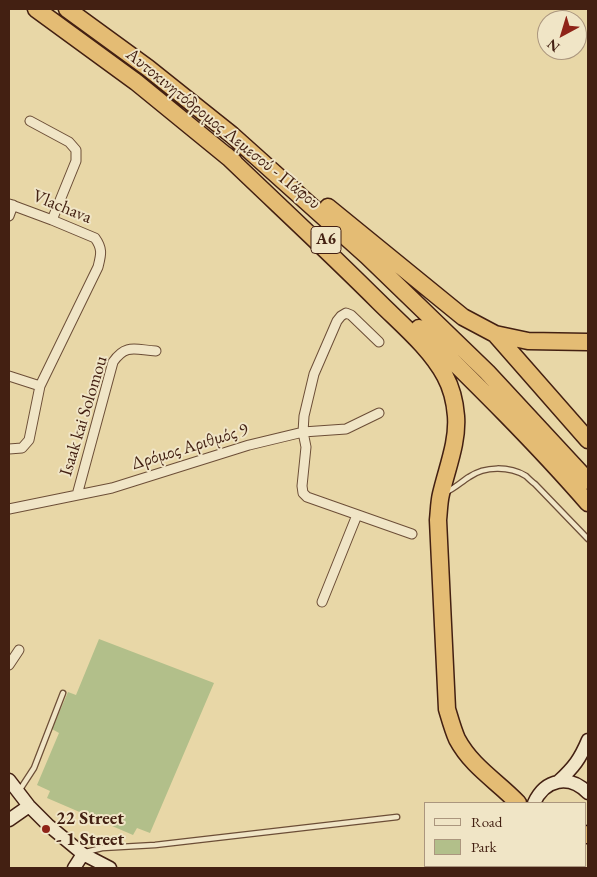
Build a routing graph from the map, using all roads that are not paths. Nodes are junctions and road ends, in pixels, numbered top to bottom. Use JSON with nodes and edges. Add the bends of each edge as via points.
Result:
{"nodes":[{"id":1,"x":36,"y":9,"type":"edge"},
{"id":2,"x":67,"y":9,"type":"edge"},
{"id":3,"x":30,"y":121,"type":"dead end"},
{"id":4,"x":232,"y":135,"type":"junction"},
{"id":5,"x":226,"y":155,"type":"junction"},
{"id":6,"x":11,"y":204,"type":"edge"},
{"id":7,"x":9,"y":216,"type":"edge"},
{"id":8,"x":52,"y":220,"type":"junction"},
{"id":9,"x":495,"y":334,"type":"junction"},
{"id":10,"x":378,"y":342,"type":"dead end"},
{"id":11,"x":588,"y":342,"type":"edge"},
{"id":12,"x":156,"y":351,"type":"dead end"},
{"id":13,"x":9,"y":376,"type":"edge"},
{"id":14,"x":40,"y":386,"type":"junction"},
{"id":15,"x":378,"y":413,"type":"dead end"},
{"id":16,"x":303,"y":432,"type":"junction"},
{"id":17,"x":588,"y":440,"type":"edge"},
{"id":18,"x":9,"y":449,"type":"edge"},
{"id":19,"x":588,"y":481,"type":"edge"},
{"id":20,"x":441,"y":494,"type":"junction"},
{"id":21,"x":77,"y":495,"type":"junction"},
{"id":22,"x":588,"y":503,"type":"edge"},
{"id":23,"x":9,"y":509,"type":"edge"},
{"id":24,"x":357,"y":515,"type":"junction"},
{"id":25,"x":412,"y":534,"type":"dead end"},
{"id":26,"x":588,"y":539,"type":"edge"},
{"id":27,"x":322,"y":602,"type":"dead end"},
{"id":28,"x":19,"y":650,"type":"dead end"},
{"id":29,"x":9,"y":665,"type":"edge"},
{"id":30,"x":64,"y":692,"type":"dead end"},
{"id":31,"x":588,"y":740,"type":"edge"},
{"id":32,"x":9,"y":780,"type":"edge"},
{"id":33,"x":559,"y":782,"type":"junction"},
{"id":34,"x":588,"y":791,"type":"edge"},
{"id":35,"x":18,"y":792,"type":"junction"},
{"id":36,"x":517,"y":802,"type":"edge"},
{"id":37,"x":534,"y":802,"type":"edge"},
{"id":38,"x":28,"y":806,"type":"junction"},
{"id":39,"x":397,"y":817,"type":"dead end"},
{"id":40,"x":9,"y":820,"type":"edge"},
{"id":41,"x":83,"y":854,"type":"junction"},
{"id":42,"x":74,"y":868,"type":"edge"},
{"id":43,"x":110,"y":868,"type":"edge"}],
"edges":[{"from":1,"to":5,"type":"highway","name":"Αυτοκινητόδρομος Λεμεσού - Πάφου","number":"A6","via":[[136,82]]},
{"from":2,"to":4,"type":"highway","name":"Αυτοκινητόδρομος Λεμεσού - Πάφου","number":"A6"},
{"from":3,"to":8,"type":"street","via":[[69,142],[76,150],[76,161]]},
{"from":4,"to":9,"type":"highway","via":[[301,184],[463,317]]},
{"from":4,"to":19,"type":"highway","name":"Αυτοκινητόδρομος Λεμεσού - Πάφου","number":"A6","via":[[367,256],[486,372]]},
{"from":5,"to":20,"type":"highway","via":[[413,336],[445,376],[452,395],[456,427]]},
{"from":5,"to":22,"type":"highway","name":"Αυτοκινητόδρομος Λεμεσού - Πάφου","number":"A6","via":[[349,260],[482,390]]},
{"from":6,"to":7,"type":"street"},
{"from":6,"to":8,"type":"street","name":"Vlachava"},
{"from":8,"to":14,"type":"street","name":"Vlachava","via":[[95,238],[101,252],[98,267]]},
{"from":9,"to":11,"type":"highway","via":[[528,341]]},
{"from":9,"to":17,"type":"highway"},
{"from":10,"to":16,"type":"street","via":[[351,315],[340,316],[314,374]]},
{"from":12,"to":21,"type":"street","name":"Isaak kai Solomou","via":[[127,349],[119,353],[113,362]]},
{"from":13,"to":14,"type":"street"},
{"from":14,"to":18,"type":"street","via":[[29,440],[22,448]]},
{"from":15,"to":16,"type":"street","name":"Δρόμος Αριθμός 9","via":[[346,429]]},
{"from":16,"to":21,"type":"street","name":"Δρόμος Αριθμός 9","via":[[249,445],[112,488]]},
{"from":16,"to":24,"type":"street","via":[[306,447],[303,493]]},
{"from":20,"to":26,"type":"lane","via":[[480,472],[492,469],[517,472],[535,484]]},
{"from":20,"to":36,"type":"highway","via":[[438,542],[447,709],[458,739],[473,762]]},
{"from":21,"to":23,"type":"street","name":"Δρόμος Αριθμός 9"},
{"from":24,"to":25,"type":"street"},
{"from":24,"to":27,"type":"street"},
{"from":28,"to":29,"type":"street"},
{"from":30,"to":35,"type":"lane","via":[[34,768]]},
{"from":31,"to":33,"type":"street","via":[[582,755]]},
{"from":32,"to":35,"type":"street"},
{"from":33,"to":34,"type":"street","via":[[575,783]]},
{"from":33,"to":37,"type":"street","via":[[550,784]]},
{"from":35,"to":38,"type":"street"},
{"from":38,"to":40,"type":"street"},
{"from":38,"to":41,"type":"street"},
{"from":39,"to":41,"type":"lane","via":[[156,845],[102,848],[87,850]]},
{"from":41,"to":42,"type":"street"},
{"from":41,"to":43,"type":"street"}]}
